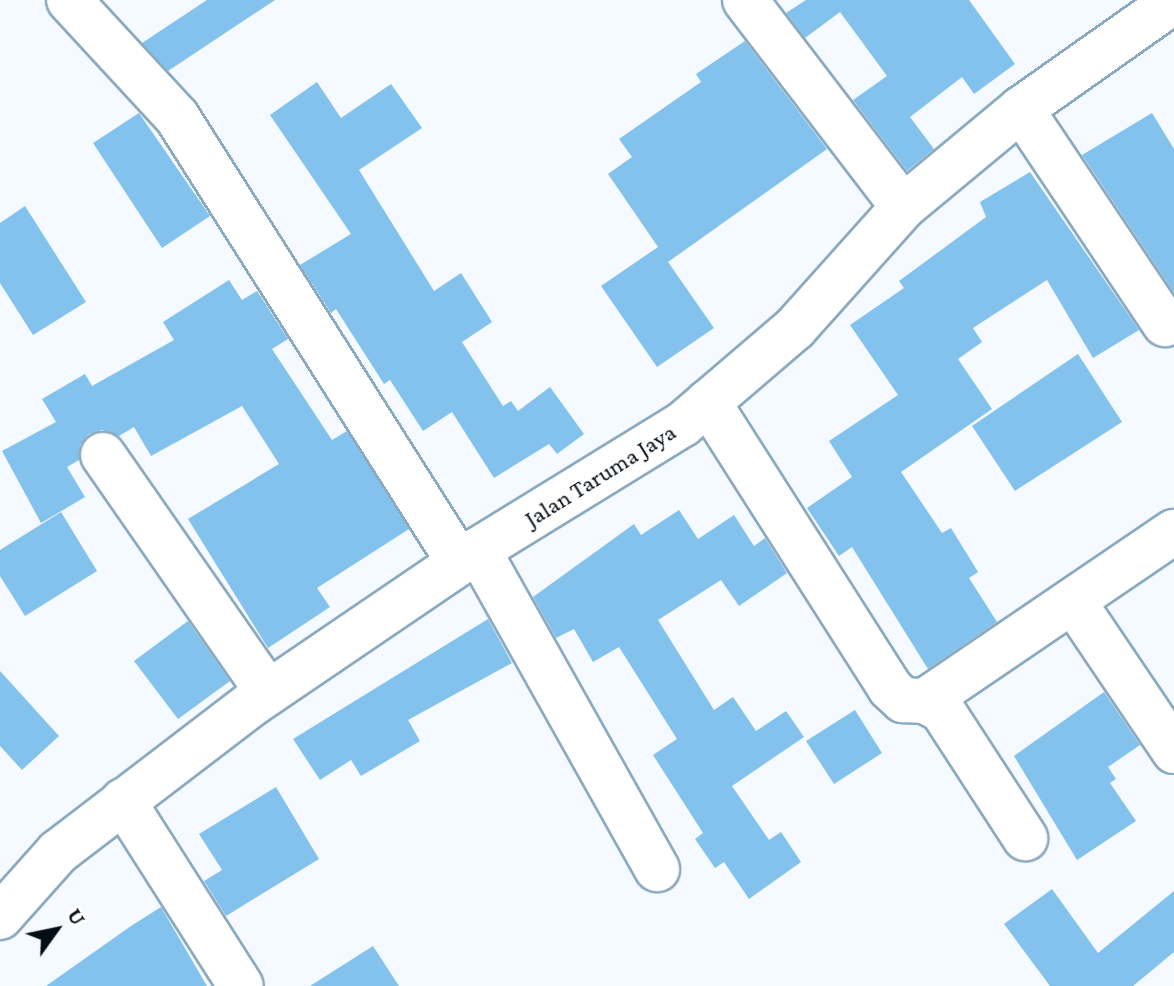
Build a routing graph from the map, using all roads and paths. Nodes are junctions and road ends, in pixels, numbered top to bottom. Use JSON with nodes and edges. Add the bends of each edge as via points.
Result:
{"nodes":[{"id":1,"x":745,"y":0,"type":"edge"},
{"id":2,"x":1174,"y":1,"type":"edge"},
{"id":3,"x":75,"y":2,"type":"edge"},
{"id":4,"x":1021,"y":109,"type":"junction"},
{"id":5,"x":903,"y":207,"type":"junction"},
{"id":6,"x":1165,"y":324,"type":"dead end"},
{"id":7,"x":708,"y":402,"type":"junction"},
{"id":8,"x":103,"y":455,"type":"dead end"},
{"id":9,"x":1174,"y":532,"type":"edge"},
{"id":10,"x":469,"y":556,"type":"junction"},
{"id":11,"x":1073,"y":601,"type":"junction"},
{"id":12,"x":268,"y":692,"type":"junction"},
{"id":13,"x":925,"y":701,"type":"junction"},
{"id":14,"x":1174,"y":751,"type":"edge"},
{"id":15,"x":123,"y":801,"type":"junction"},
{"id":16,"x":1025,"y":838,"type":"dead end"},
{"id":17,"x":657,"y":869,"type":"dead end"},
{"id":18,"x":0,"y":917,"type":"edge"},
{"id":19,"x":241,"y":986,"type":"edge"}],
"edges":[{"from":1,"to":5,"type":"street"},
{"from":2,"to":4,"type":"street","name":"Jalan Taruma Jaya"},
{"from":3,"to":10,"type":"street","via":[[177,117]]},
{"from":4,"to":5,"type":"street","name":"Jalan Taruma Jaya"},
{"from":4,"to":6,"type":"street"},
{"from":5,"to":7,"type":"street","name":"Jalan Taruma Jaya","via":[[795,328]]},
{"from":7,"to":10,"type":"street","name":"Jalan Taruma Jaya","via":[[683,424]]},
{"from":7,"to":13,"type":"street","via":[[890,688],[903,700]]},
{"from":8,"to":12,"type":"street"},
{"from":9,"to":11,"type":"street"},
{"from":10,"to":12,"type":"street","name":"Jalan Taruma Jaya"},
{"from":10,"to":17,"type":"street"},
{"from":11,"to":13,"type":"street"},
{"from":11,"to":14,"type":"street"},
{"from":12,"to":15,"type":"street","name":"Jalan Taruma Jaya"},
{"from":13,"to":16,"type":"street","via":[[942,710]]},
{"from":15,"to":18,"type":"street","name":"Jalan Taruma Jaya","via":[[58,852]]},
{"from":15,"to":19,"type":"street"}]}
